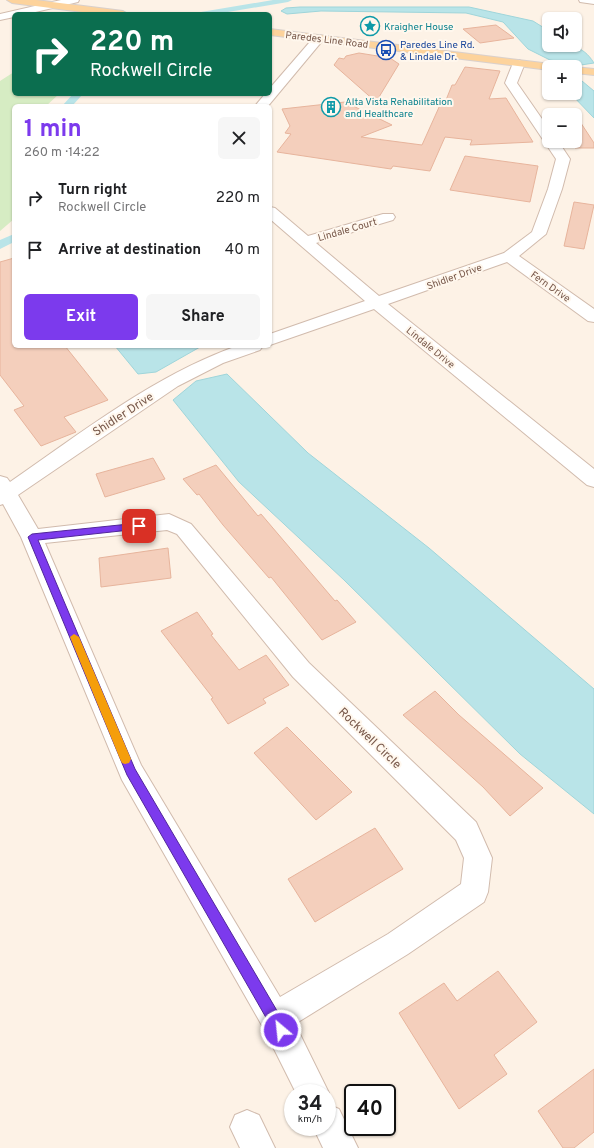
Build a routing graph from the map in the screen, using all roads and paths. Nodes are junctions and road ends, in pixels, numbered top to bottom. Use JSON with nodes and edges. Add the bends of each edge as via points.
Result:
{"nodes":[{"id":1,"x":12,"y":0,"type":"edge"},
{"id":2,"x":74,"y":0,"type":"edge"},
{"id":3,"x":584,"y":0,"type":"edge"},
{"id":4,"x":594,"y":1,"type":"edge"},
{"id":5,"x":51,"y":5,"type":"junction"},
{"id":6,"x":21,"y":12,"type":"edge"},
{"id":7,"x":108,"y":12,"type":"edge"},
{"id":8,"x":12,"y":14,"type":"edge"},
{"id":9,"x":0,"y":17,"type":"edge"},
{"id":10,"x":272,"y":32,"type":"edge"},
{"id":11,"x":319,"y":38,"type":"junction"},
{"id":12,"x":519,"y":63,"type":"junction"},
{"id":13,"x":542,"y":66,"type":"edge"},
{"id":14,"x":582,"y":71,"type":"edge"},
{"id":15,"x":594,"y":72,"type":"edge"},
{"id":16,"x":272,"y":93,"type":"edge"},
{"id":17,"x":270,"y":96,"type":"edge"},
{"id":18,"x":263,"y":104,"type":"edge"},
{"id":19,"x":542,"y":128,"type":"edge"},
{"id":20,"x":556,"y":148,"type":"edge"},
{"id":21,"x":272,"y":213,"type":"edge"},
{"id":22,"x":388,"y":217,"type":"dead end"},
{"id":23,"x":305,"y":241,"type":"junction"},
{"id":24,"x":509,"y":256,"type":"junction"},
{"id":25,"x":377,"y":303,"type":"junction"},
{"id":26,"x":594,"y":316,"type":"edge"},
{"id":27,"x":272,"y":339,"type":"edge"},
{"id":28,"x":248,"y":348,"type":"edge"},
{"id":29,"x":594,"y":480,"type":"edge"},
{"id":30,"x":2,"y":492,"type":"edge"},
{"id":31,"x":32,"y":537,"type":"junction"},
{"id":32,"x":275,"y":1018,"type":"junction"},
{"id":33,"x":308,"y":1084,"type":"edge"},
{"id":34,"x":335,"y":1136,"type":"edge"},
{"id":35,"x":341,"y":1148,"type":"edge"}],
"edges":[{"from":1,"to":5,"type":"main road"},
{"from":2,"to":5,"type":"street"},
{"from":3,"to":4,"type":"street"},
{"from":5,"to":6,"type":"street"},
{"from":5,"to":7,"type":"main road"},
{"from":8,"to":9,"type":"street"},
{"from":10,"to":11,"type":"main road","name":"Paredes Line Road"},
{"from":11,"to":12,"type":"main road","name":"Paredes Line Road"},
{"from":11,"to":16,"type":"street"},
{"from":12,"to":13,"type":"main road","name":"Paredes Line Road"},
{"from":12,"to":19,"type":"street","via":[[512,83]]},
{"from":14,"to":15,"type":"main road"},
{"from":17,"to":18,"type":"street"},
{"from":20,"to":24,"type":"street","name":"Shidler Drive","via":[[563,158],[539,234]]},
{"from":21,"to":23,"type":"street","name":"Lindale Drive"},
{"from":22,"to":23,"type":"street","name":"Lindale Court"},
{"from":23,"to":25,"type":"street","name":"Lindale Drive"},
{"from":24,"to":25,"type":"street","name":"Shidler Drive"},
{"from":24,"to":26,"type":"street","name":"Fern Drive"},
{"from":25,"to":27,"type":"street","name":"Shidler Drive"},
{"from":25,"to":29,"type":"street","name":"Lindale Drive"},
{"from":28,"to":30,"type":"street","name":"Shidler Drive","via":[[217,359],[172,382]]},
{"from":30,"to":31,"type":"street"},
{"from":31,"to":32,"type":"street","via":[[131,772]]},
{"from":31,"to":32,"type":"street","name":"Rockwell Circle","via":[[169,522],[184,529],[301,670],[466,831],[478,858],[474,892],[398,944]]},
{"from":32,"to":33,"type":"street"},
{"from":34,"to":35,"type":"street"}]}
